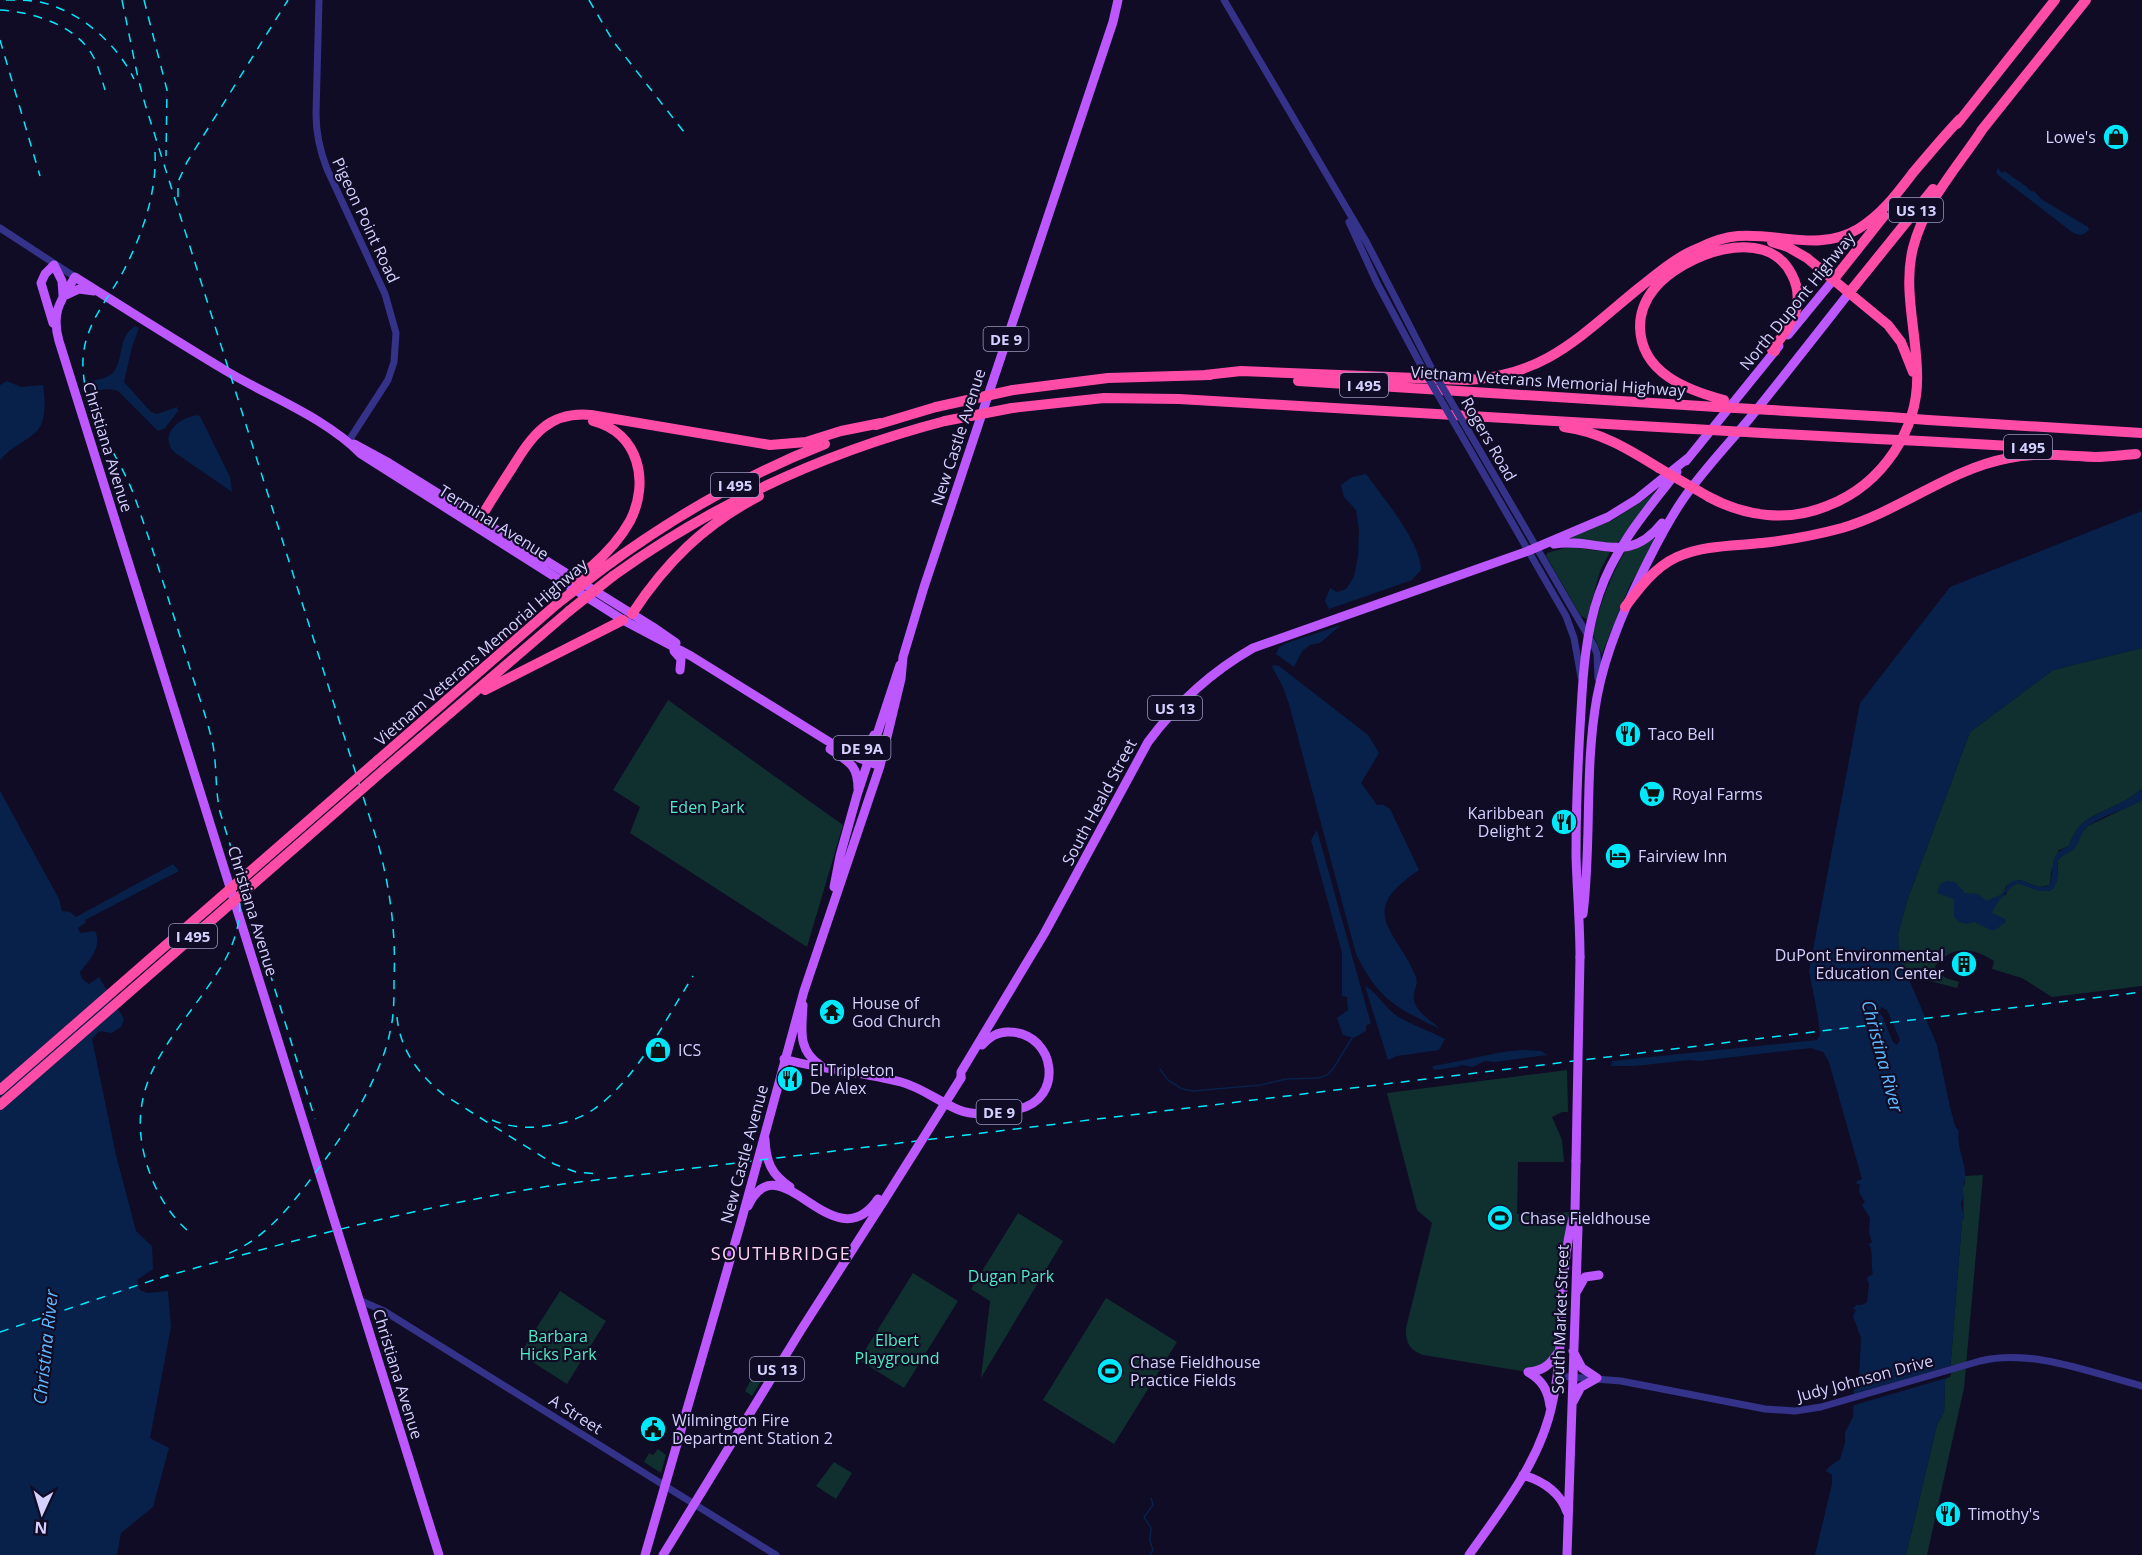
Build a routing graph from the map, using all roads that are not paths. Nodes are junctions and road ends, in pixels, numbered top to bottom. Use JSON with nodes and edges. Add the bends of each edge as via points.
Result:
{"nodes":[{"id":1,"x":319,"y":0,"type":"edge"},
{"id":2,"x":1118,"y":0,"type":"edge"},
{"id":3,"x":1125,"y":0,"type":"edge"},
{"id":4,"x":1224,"y":0,"type":"edge"},
{"id":5,"x":2055,"y":0,"type":"edge"},
{"id":6,"x":2086,"y":0,"type":"edge"},
{"id":7,"x":1113,"y":22,"type":"junction"},
{"id":8,"x":1960,"y":119,"type":"junction"},
{"id":9,"x":1984,"y":128,"type":"junction"},
{"id":10,"x":1340,"y":200,"type":"junction"},
{"id":11,"x":0,"y":228,"type":"edge"},
{"id":12,"x":1712,"y":243,"type":"junction"},
{"id":13,"x":54,"y":265,"type":"junction"},
{"id":14,"x":75,"y":277,"type":"junction"},
{"id":15,"x":1834,"y":279,"type":"junction"},
{"id":16,"x":98,"y":291,"type":"junction"},
{"id":17,"x":1849,"y":293,"type":"junction"},
{"id":18,"x":62,"y":298,"type":"junction"},
{"id":19,"x":56,"y":330,"type":"junction"},
{"id":20,"x":1775,"y":351,"type":"junction"},
{"id":21,"x":1204,"y":375,"type":"junction"},
{"id":22,"x":1914,"y":402,"type":"junction"},
{"id":23,"x":1720,"y":403,"type":"junction"},
{"id":24,"x":1492,"y":418,"type":"junction"},
{"id":25,"x":881,"y":423,"type":"junction"},
{"id":26,"x":2142,"y":433,"type":"edge"},
{"id":27,"x":348,"y":442,"type":"junction"},
{"id":28,"x":2139,"y":454,"type":"edge"},
{"id":29,"x":836,"y":455,"type":"junction"},
{"id":30,"x":1688,"y":458,"type":"junction"},
{"id":31,"x":1688,"y":491,"type":"junction"},
{"id":32,"x":480,"y":523,"type":"junction"},
{"id":33,"x":1532,"y":549,"type":"junction"},
{"id":34,"x":1620,"y":549,"type":"junction"},
{"id":35,"x":596,"y":569,"type":"junction"},
{"id":36,"x":1625,"y":606,"type":"junction"},
{"id":37,"x":628,"y":617,"type":"junction"},
{"id":38,"x":646,"y":634,"type":"junction"},
{"id":39,"x":1588,"y":635,"type":"junction"},
{"id":40,"x":691,"y":656,"type":"junction"},
{"id":41,"x":903,"y":657,"type":"junction"},
{"id":42,"x":680,"y":670,"type":"dead end"},
{"id":43,"x":1582,"y":687,"type":"junction"},
{"id":44,"x":1597,"y":696,"type":"junction"},
{"id":45,"x":886,"y":708,"type":"junction"},
{"id":46,"x":446,"y":718,"type":"junction"},
{"id":47,"x":813,"y":732,"type":"junction"},
{"id":48,"x":869,"y":762,"type":"junction"},
{"id":49,"x":382,"y":764,"type":"junction"},
{"id":50,"x":880,"y":766,"type":"junction"},
{"id":51,"x":857,"y":795,"type":"junction"},
{"id":52,"x":833,"y":899,"type":"junction"},
{"id":53,"x":1580,"y":939,"type":"junction"},
{"id":54,"x":804,"y":991,"type":"junction"},
{"id":55,"x":973,"y":1053,"type":"junction"},
{"id":56,"x":784,"y":1059,"type":"junction"},
{"id":57,"x":830,"y":1070,"type":"junction"},
{"id":58,"x":0,"y":1090,"type":"edge"},
{"id":59,"x":0,"y":1105,"type":"edge"},
{"id":60,"x":765,"y":1134,"type":"junction"},
{"id":61,"x":808,"y":1200,"type":"junction"},
{"id":62,"x":881,"y":1201,"type":"junction"},
{"id":63,"x":1575,"y":1212,"type":"junction"},
{"id":64,"x":741,"y":1222,"type":"junction"},
{"id":65,"x":1599,"y":1275,"type":"dead end"},
{"id":66,"x":1576,"y":1293,"type":"junction"},
{"id":67,"x":359,"y":1300,"type":"junction"},
{"id":68,"x":1573,"y":1351,"type":"junction"},
{"id":69,"x":1558,"y":1352,"type":"junction"},
{"id":70,"x":1557,"y":1376,"type":"junction"},
{"id":71,"x":1572,"y":1377,"type":"junction"},
{"id":72,"x":1597,"y":1378,"type":"junction"},
{"id":73,"x":2142,"y":1386,"type":"edge"},
{"id":74,"x":1572,"y":1404,"type":"junction"},
{"id":75,"x":1550,"y":1414,"type":"junction"},
{"id":76,"x":1524,"y":1475,"type":"junction"},
{"id":77,"x":665,"y":1485,"type":"junction"},
{"id":78,"x":694,"y":1503,"type":"junction"},
{"id":79,"x":1568,"y":1517,"type":"junction"},
{"id":80,"x":651,"y":1534,"type":"junction"},
{"id":81,"x":665,"y":1552,"type":"edge"},
{"id":82,"x":439,"y":1555,"type":"edge"},
{"id":83,"x":645,"y":1555,"type":"edge"},
{"id":84,"x":776,"y":1555,"type":"edge"},
{"id":85,"x":1469,"y":1555,"type":"edge"},
{"id":86,"x":1567,"y":1555,"type":"edge"}],
"edges":[{"from":1,"to":27,"type":"street","name":"Pigeon Point Road","via":[[316,129],[321,153],[385,294],[397,343],[388,380]]},
{"from":2,"to":7,"type":"main road","name":"New Castle Avenue","number":"DE 9"},
{"from":3,"to":7,"type":"main road","name":"New Castle Avenue","number":"DE 9"},
{"from":4,"to":10,"type":"street","name":"Rogers Road"},
{"from":5,"to":8,"type":"highway","name":"North Dupont Highway","number":"US 13"},
{"from":6,"to":9,"type":"highway","number":"US 13"},
{"from":7,"to":41,"type":"main road","name":"New Castle Avenue","number":"DE 9"},
{"from":8,"to":12,"type":"highway","via":[[1884,209],[1853,232],[1818,242],[1743,236]]},
{"from":8,"to":15,"type":"highway","name":"North Dupont Highway","number":"US 13"},
{"from":9,"to":17,"type":"highway","number":"US 13"},
{"from":9,"to":22,"type":"highway","via":[[1937,193],[1913,249],[1909,284],[1917,370]]},
{"from":10,"to":33,"type":"street","name":"Rogers Road","bridge":true},
{"from":10,"to":33,"type":"street","name":"Rogers Road","bridge":true,"via":[[1368,265],[1424,371]]},
{"from":11,"to":13,"type":"street"},
{"from":12,"to":15,"type":"highway","via":[[1742,239],[1778,244],[1803,256]]},
{"from":12,"to":21,"type":"highway","via":[[1662,269],[1557,354],[1507,375],[1466,380],[1241,371]]},
{"from":13,"to":14,"type":"street"},
{"from":13,"to":18,"type":"main road","via":[[62,281]]},
{"from":13,"to":19,"type":"main road","via":[[41,283]]},
{"from":14,"to":16,"type":"main road","name":"Terminal Avenue","number":"DE 9A"},
{"from":14,"to":18,"type":"main road","name":"Christiana Avenue"},
{"from":15,"to":17,"type":"highway"},
{"from":15,"to":20,"type":"main road","name":"North Dupont Highway","number":"US 13"},
{"from":16,"to":18,"type":"main road","via":[[79,289]]},
{"from":16,"to":27,"type":"main road","name":"Terminal Avenue","number":"DE 9A"},
{"from":17,"to":22,"type":"highway","via":[[1888,325],[1901,342],[1913,374]]},
{"from":17,"to":31,"type":"main road","number":"US 13"},
{"from":18,"to":19,"type":"main road","name":"Christiana Avenue"},
{"from":19,"to":67,"type":"main road","name":"Christiana Avenue"},
{"from":20,"to":23,"type":"highway","via":[[1772,350],[1792,322],[1798,299],[1791,272],[1772,254],[1752,247],[1722,250],[1686,265],[1659,284],[1646,301],[1641,322],[1648,356],[1660,371],[1679,384]]},
{"from":20,"to":30,"type":"main road","name":"North Dupont Highway","number":"US 13"},
{"from":21,"to":23,"type":"highway","name":"Vietnam Veterans Memorial Highway","number":"I 495"},
{"from":21,"to":25,"type":"highway","name":"Vietnam Veterans Memorial Highway","number":"I 495","bridge":true,"via":[[1108,378],[1012,390]]},
{"from":22,"to":24,"type":"highway","bridge":true,"via":[[1890,458],[1863,486],[1834,503],[1801,513],[1767,515],[1734,508],[1583,430]]},
{"from":23,"to":26,"type":"highway","number":"I 495","bridge":true,"via":[[1771,410]]},
{"from":24,"to":28,"type":"highway","name":"Vietnam Veterans Memorial Highway","number":"I 495","bridge":true},
{"from":24,"to":29,"type":"highway","name":"Vietnam Veterans Memorial Highway","number":"I 495","bridge":true,"via":[[1161,398],[1085,400],[1012,408],[945,422]]},
{"from":25,"to":32,"type":"highway","via":[[806,442],[770,445],[596,416],[566,416],[547,424],[530,439]]},
{"from":25,"to":35,"type":"highway","name":"Vietnam Veterans Memorial Highway","number":"I 495","via":[[738,483]]},
{"from":27,"to":32,"type":"main road","name":"Terminal Avenue","number":"DE 9A","via":[[389,463]]},
{"from":28,"to":36,"type":"highway","via":[[2031,455],[1988,463],[1842,528],[1685,554],[1652,575]]},
{"from":29,"to":37,"type":"highway","via":[[754,498],[695,538]]},
{"from":29,"to":46,"type":"highway","name":"Vietnam Veterans Memorial Highway","number":"I 495","bridge":true,"via":[[724,506],[660,544],[569,611]]},
{"from":30,"to":33,"type":"main road","name":"South Heald Street","number":"US 13","via":[[1608,517]]},
{"from":30,"to":34,"type":"main road","name":"North Dupont Highway"},
{"from":31,"to":34,"type":"main road","name":"South Heald Street","number":"US 13","via":[[1651,536]]},
{"from":31,"to":36,"type":"main road"},
{"from":32,"to":35,"type":"highway","via":[[545,432],[570,421],[602,424],[632,448],[640,487],[627,526]]},
{"from":32,"to":37,"type":"main road","name":"Terminal Avenue","number":"DE 9A"},
{"from":33,"to":34,"type":"main road","name":"South Heald Street","number":"US 13","via":[[1567,542]]},
{"from":33,"to":39,"type":"street","name":"Rogers Road"},
{"from":33,"to":43,"type":"street","name":"Rogers Road","via":[[1574,638]]},
{"from":33,"to":55,"type":"main road","name":"South Heald Street","number":"US 13","via":[[1253,648],[1209,676],[1166,717],[1148,742],[1044,934]]},
{"from":34,"to":39,"type":"main road","name":"North Dupont Highway","via":[[1598,594]]},
{"from":35,"to":49,"type":"highway","name":"Vietnam Veterans Memorial Highway","number":"I 495","bridge":true},
{"from":36,"to":44,"type":"main road","name":"South Market Street"},
{"from":37,"to":38,"type":"main road","name":"Terminal Avenue","number":"DE 9A"},
{"from":37,"to":40,"type":"main road","name":"Terminal Avenue","number":"DE 9A","via":[[663,634]]},
{"from":37,"to":46,"type":"highway","via":[[487,688]]},
{"from":38,"to":40,"type":"main road","name":"Terminal Avenue","number":"DE 9A"},
{"from":38,"to":42,"type":"main road","via":[[676,652]]},
{"from":39,"to":43,"type":"main road","name":"South Market Street"},
{"from":39,"to":44,"type":"street","name":"Rogers Road","via":[[1597,654]]},
{"from":40,"to":47,"type":"main road","name":"Terminal Avenue","number":"DE 9A"},
{"from":41,"to":45,"type":"main road","name":"New Castle Avenue","number":"DE 9"},
{"from":41,"to":50,"type":"main road","name":"New Castle Avenue","number":"DE 9"},
{"from":43,"to":53,"type":"main road","name":"South Market Street","via":[[1576,857]]},
{"from":44,"to":53,"type":"main road","name":"South Market Street","via":[[1589,765],[1588,853]]},
{"from":45,"to":47,"type":"main road","number":"DE 9A","via":[[872,741],[864,747],[853,749]]},
{"from":45,"to":48,"type":"main road","name":"New Castle Avenue","number":"DE 9"},
{"from":46,"to":49,"type":"highway","name":"Vietnam Veterans Memorial Highway","number":"I 495"},
{"from":47,"to":48,"type":"main road","name":"Terminal Avenue","number":"DE 9A"},
{"from":47,"to":51,"type":"main road","via":[[822,744],[852,764],[857,774]]},
{"from":48,"to":50,"type":"main road","name":"Terminal Avenue","number":"DE 9A"},
{"from":48,"to":51,"type":"main road","name":"New Castle Avenue","number":"DE 9"},
{"from":49,"to":58,"type":"highway","name":"Vietnam Veterans Memorial Highway","number":"I 495","bridge":true},
{"from":49,"to":59,"type":"highway","name":"Vietnam Veterans Memorial Highway","number":"I 495","bridge":true},
{"from":50,"to":52,"type":"main road","name":"New Castle Avenue","number":"DE 9"},
{"from":51,"to":52,"type":"main road","name":"New Castle Avenue","number":"DE 9"},
{"from":52,"to":54,"type":"main road","name":"New Castle Avenue","number":"DE 9"},
{"from":53,"to":63,"type":"main road","name":"South Market Street","bridge":true},
{"from":54,"to":56,"type":"main road","name":"New Castle Avenue","number":"DE 9"},
{"from":54,"to":57,"type":"main road","number":"DE 9","via":[[803,1046],[812,1060]]},
{"from":55,"to":57,"type":"main road","number":"DE 9","via":[[997,1034],[1026,1036],[1039,1044],[1048,1058],[1045,1089],[1021,1109],[972,1114],[901,1082]]},
{"from":55,"to":62,"type":"main road","name":"South Heald Street","number":"US 13","bridge":true},
{"from":56,"to":57,"type":"main road"},
{"from":56,"to":60,"type":"main road","name":"New Castle Avenue","number":"DE 9"},
{"from":60,"to":61,"type":"main road","via":[[766,1159],[773,1173]]},
{"from":60,"to":64,"type":"main road","name":"New Castle Avenue","number":"DE 9"},
{"from":61,"to":62,"type":"main road","name":"South Heald Street","number":"US 13","via":[[837,1218],[856,1217]]},
{"from":61,"to":64,"type":"main road","number":"US 13","via":[[784,1187],[768,1186],[755,1194]]},
{"from":62,"to":78,"type":"main road","name":"South Heald Street","number":"US 13"},
{"from":63,"to":66,"type":"main road","name":"South Market Street"},
{"from":63,"to":69,"type":"main road","via":[[1564,1264]]},
{"from":64,"to":77,"type":"main road","name":"New Castle Avenue","number":"US 13"},
{"from":65,"to":66,"type":"main road","via":[[1585,1277]]},
{"from":66,"to":68,"type":"main road","name":"South Market Street"},
{"from":67,"to":77,"type":"street","name":"A Street","via":[[384,1311]]},
{"from":67,"to":82,"type":"main road","name":"Christiana Avenue"},
{"from":68,"to":71,"type":"main road","name":"South Market Street"},
{"from":68,"to":72,"type":"main road","via":[[1582,1368]]},
{"from":69,"to":70,"type":"main road"},
{"from":69,"to":75,"type":"main road","via":[[1546,1368],[1528,1372],[1547,1391]]},
{"from":70,"to":71,"type":"street","name":"Judy Johnson Drive"},
{"from":70,"to":75,"type":"main road"},
{"from":71,"to":72,"type":"street","name":"Judy Johnson Drive"},
{"from":71,"to":74,"type":"main road","name":"South Market Street"},
{"from":72,"to":73,"type":"street","name":"Judy Johnson Drive","via":[[1779,1411],[1810,1410],[2002,1357],[2026,1357]]},
{"from":72,"to":74,"type":"main road","via":[[1581,1387]]},
{"from":74,"to":79,"type":"main road","name":"South Market Street"},
{"from":75,"to":76,"type":"main road"},
{"from":76,"to":79,"type":"main road","via":[[1557,1493]]},
{"from":76,"to":85,"type":"main road"},
{"from":77,"to":78,"type":"street","name":"A Street"},
{"from":77,"to":80,"type":"main road","name":"New Castle Avenue","number":"US 13"},
{"from":78,"to":81,"type":"main road","name":"South Heald Street","number":"US 13"},
{"from":78,"to":84,"type":"street","name":"A Street"},
{"from":79,"to":86,"type":"main road","name":"South Market Street"},
{"from":80,"to":81,"type":"main road","via":[[651,1552]]},
{"from":80,"to":83,"type":"main road","name":"New Castle Avenue","number":"US 13"}]}
